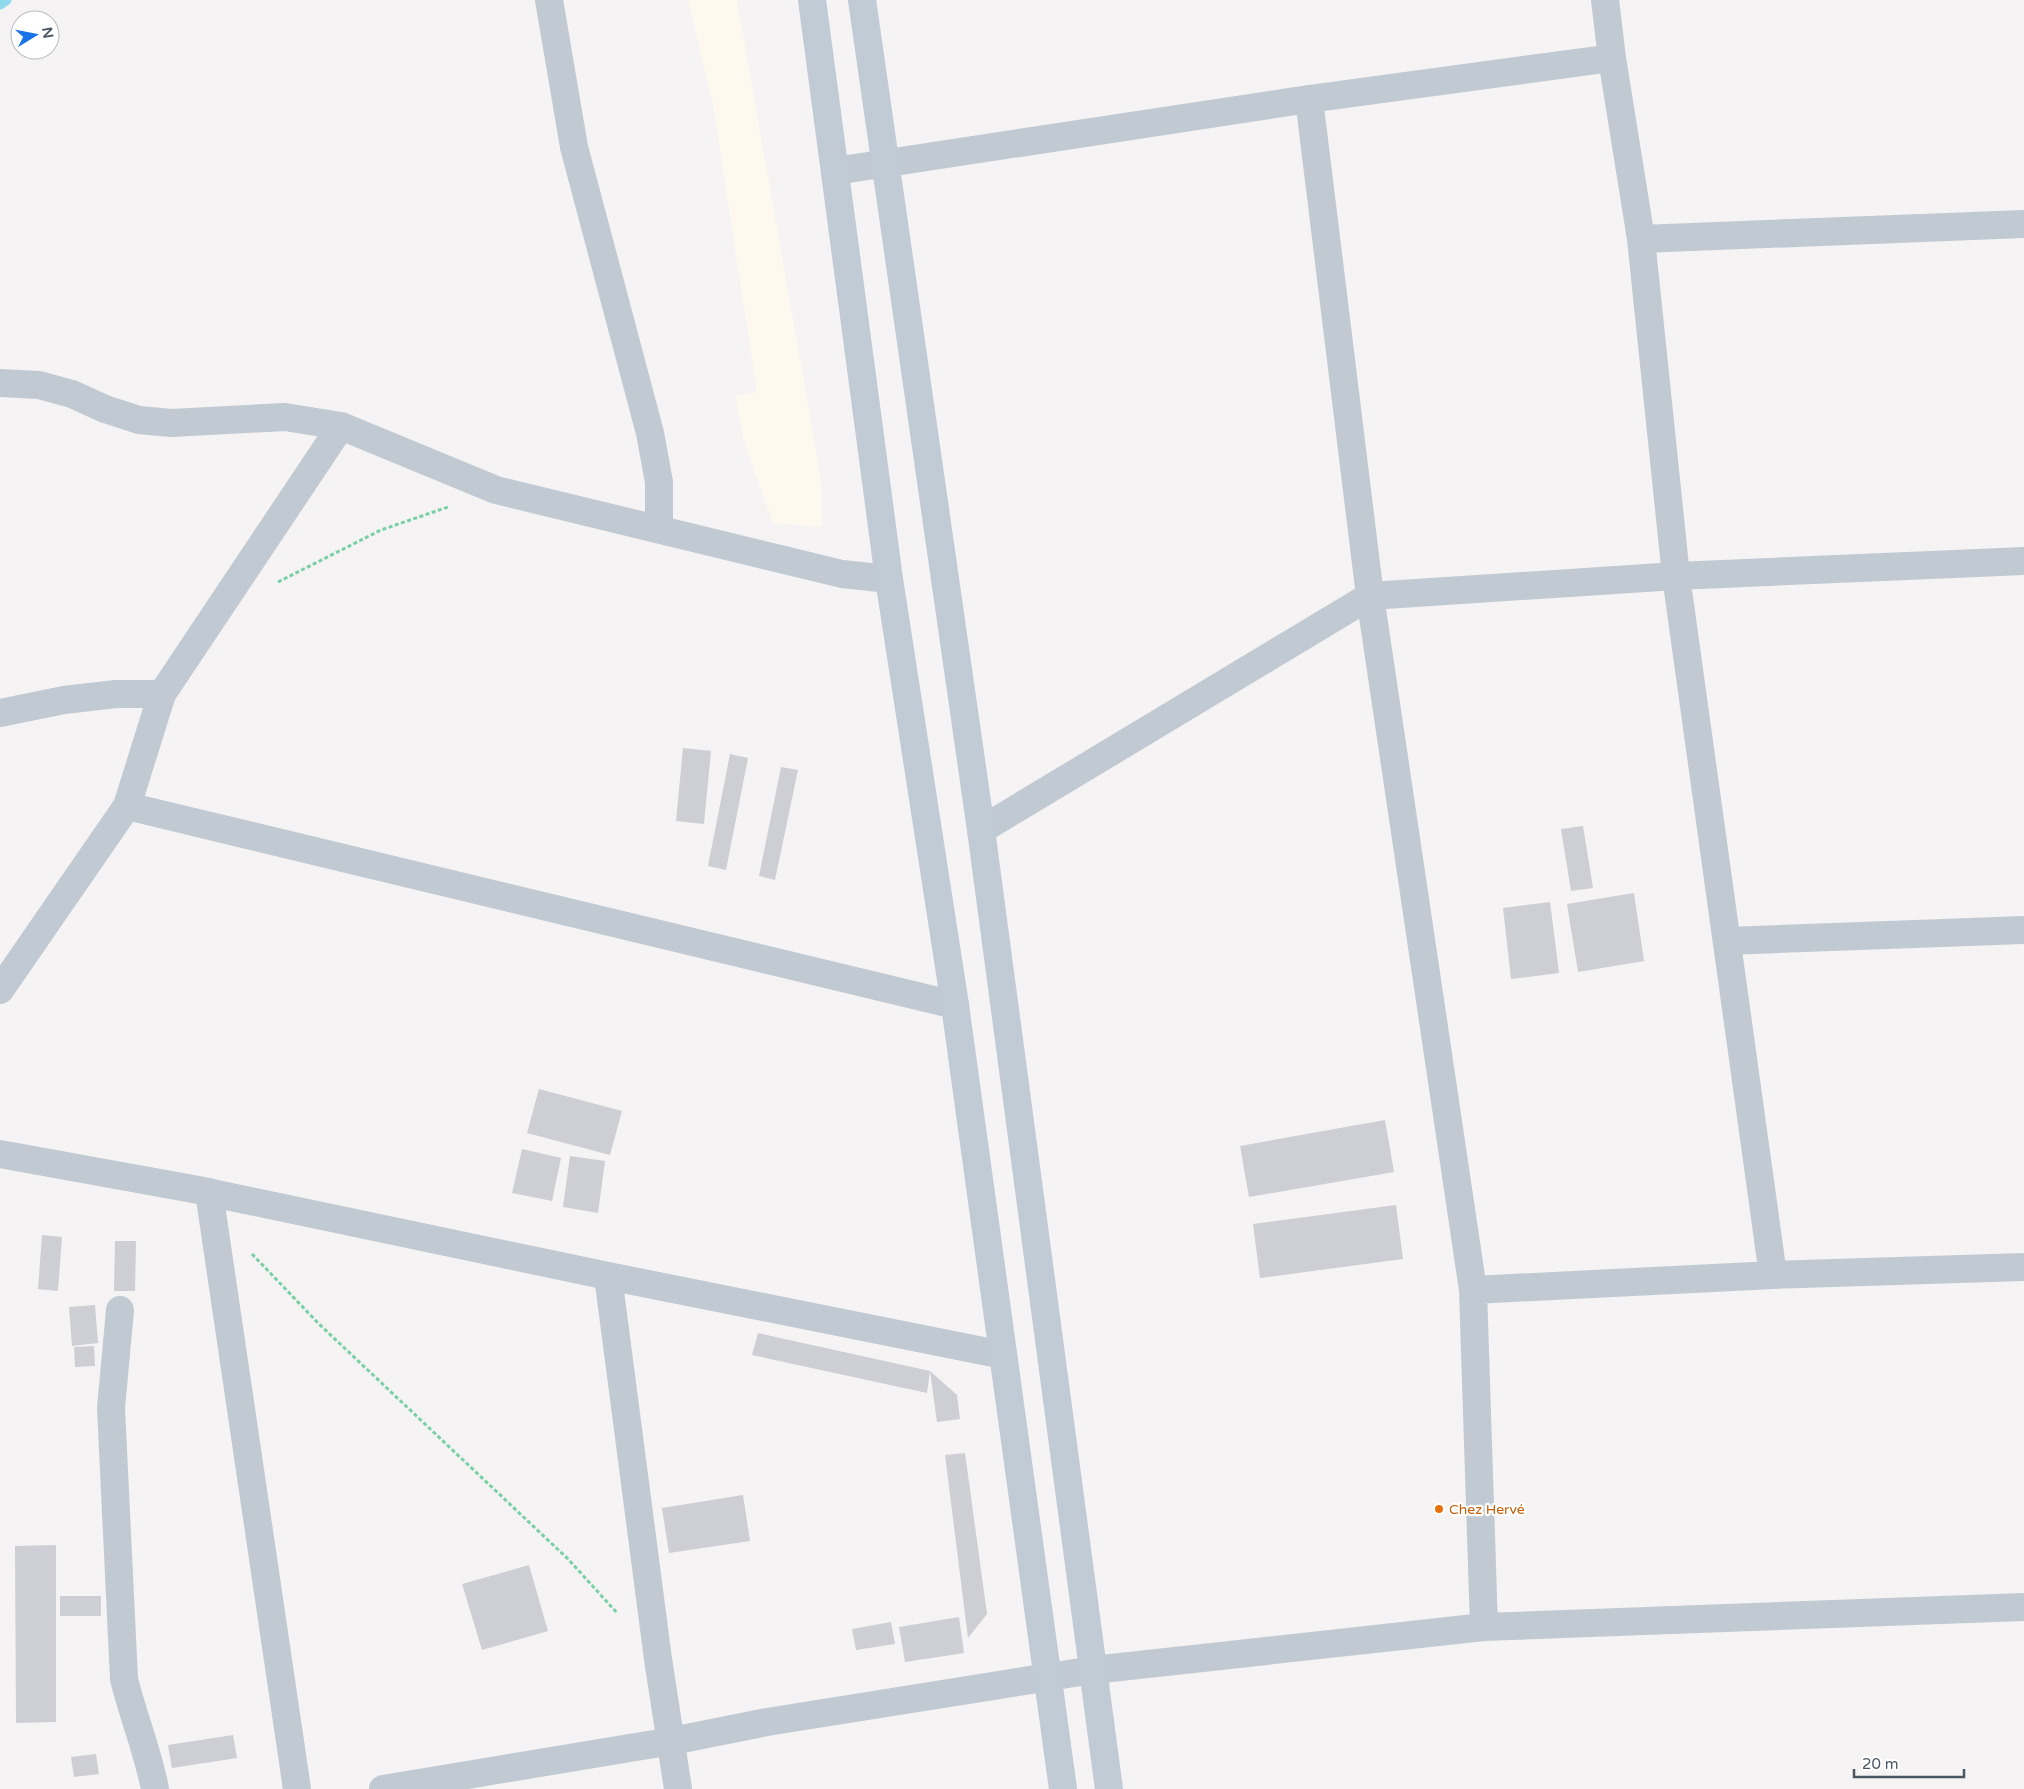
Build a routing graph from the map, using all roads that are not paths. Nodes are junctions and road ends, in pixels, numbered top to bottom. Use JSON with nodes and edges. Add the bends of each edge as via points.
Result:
{"nodes":[{"id":1,"x":549,"y":0,"type":"edge"},
{"id":2,"x":812,"y":0,"type":"edge"},
{"id":3,"x":862,"y":0,"type":"edge"},
{"id":4,"x":1605,"y":0,"type":"edge"},
{"id":5,"x":1612,"y":58,"type":"junction"},
{"id":6,"x":1309,"y":99,"type":"junction"},
{"id":7,"x":885,"y":164,"type":"junction"},
{"id":8,"x":835,"y":171,"type":"junction"},
{"id":9,"x":2024,"y":224,"type":"edge"},
{"id":10,"x":1641,"y":239,"type":"junction"},
{"id":11,"x":0,"y":383,"type":"edge"},
{"id":12,"x":341,"y":426,"type":"junction"},
{"id":13,"x":659,"y":529,"type":"junction"},
{"id":14,"x":2024,"y":561,"type":"edge"},
{"id":15,"x":1676,"y":576,"type":"junction"},
{"id":16,"x":889,"y":579,"type":"junction"},
{"id":17,"x":1370,"y":596,"type":"junction"},
{"id":18,"x":162,"y":694,"type":"junction"},
{"id":19,"x":0,"y":713,"type":"edge"},
{"id":20,"x":127,"y":806,"type":"junction"},
{"id":21,"x":981,"y":830,"type":"junction"},
{"id":22,"x":2024,"y":930,"type":"edge"},
{"id":23,"x":1727,"y":941,"type":"junction"},
{"id":24,"x":0,"y":990,"type":"edge"},
{"id":25,"x":955,"y":1005,"type":"junction"},
{"id":26,"x":0,"y":1154,"type":"edge"},
{"id":27,"x":211,"y":1203,"type":"junction"},
{"id":28,"x":2024,"y":1267,"type":"edge"},
{"id":29,"x":1773,"y":1275,"type":"junction"},
{"id":30,"x":608,"y":1276,"type":"junction"},
{"id":31,"x":1473,"y":1290,"type":"junction"},
{"id":32,"x":120,"y":1310,"type":"dead end"},
{"id":33,"x":1003,"y":1355,"type":"junction"},
{"id":34,"x":2024,"y":1607,"type":"edge"},
{"id":35,"x":1484,"y":1627,"type":"junction"},
{"id":36,"x":1093,"y":1670,"type":"junction"},
{"id":37,"x":1048,"y":1678,"type":"junction"},
{"id":38,"x":672,"y":1741,"type":"junction"},
{"id":39,"x":155,"y":1789,"type":"edge"},
{"id":40,"x":297,"y":1789,"type":"edge"},
{"id":41,"x":383,"y":1789,"type":"edge"},
{"id":42,"x":678,"y":1789,"type":"edge"},
{"id":43,"x":1063,"y":1789,"type":"edge"},
{"id":44,"x":1109,"y":1789,"type":"edge"}],
"edges":[{"from":1,"to":13,"type":"street","via":[[574,147],[650,433],[659,482]]},
{"from":2,"to":8,"type":"street"},
{"from":3,"to":7,"type":"street"},
{"from":4,"to":5,"type":"street"},
{"from":5,"to":6,"type":"street"},
{"from":5,"to":10,"type":"street"},
{"from":6,"to":7,"type":"street"},
{"from":6,"to":17,"type":"street"},
{"from":7,"to":8,"type":"street"},
{"from":7,"to":21,"type":"street"},
{"from":8,"to":16,"type":"street"},
{"from":9,"to":10,"type":"street"},
{"from":10,"to":15,"type":"street"},
{"from":11,"to":12,"type":"street","via":[[39,385],[139,420],[171,424],[285,417]]},
{"from":12,"to":13,"type":"street","via":[[496,490]]},
{"from":12,"to":18,"type":"street"},
{"from":13,"to":16,"type":"street","via":[[842,574]]},
{"from":14,"to":15,"type":"street"},
{"from":15,"to":17,"type":"street"},
{"from":15,"to":23,"type":"street"},
{"from":16,"to":25,"type":"street"},
{"from":17,"to":21,"type":"street"},
{"from":17,"to":31,"type":"street"},
{"from":18,"to":19,"type":"street","via":[[116,694],[64,700]]},
{"from":18,"to":20,"type":"street"},
{"from":20,"to":24,"type":"street"},
{"from":20,"to":25,"type":"street"},
{"from":21,"to":36,"type":"street"},
{"from":22,"to":23,"type":"street"},
{"from":23,"to":29,"type":"street"},
{"from":25,"to":33,"type":"street"},
{"from":26,"to":27,"type":"street"},
{"from":27,"to":30,"type":"street"},
{"from":27,"to":40,"type":"street"},
{"from":28,"to":29,"type":"street"},
{"from":29,"to":31,"type":"street"},
{"from":30,"to":33,"type":"street"},
{"from":30,"to":38,"type":"street"},
{"from":31,"to":35,"type":"street"},
{"from":32,"to":39,"type":"street","via":[[111,1408],[124,1679]]},
{"from":33,"to":37,"type":"street"},
{"from":34,"to":35,"type":"street"},
{"from":35,"to":36,"type":"street"},
{"from":36,"to":37,"type":"street"},
{"from":36,"to":44,"type":"street"},
{"from":37,"to":38,"type":"street","via":[[767,1722]]},
{"from":37,"to":43,"type":"street"},
{"from":38,"to":41,"type":"street"},
{"from":38,"to":42,"type":"street"}]}
